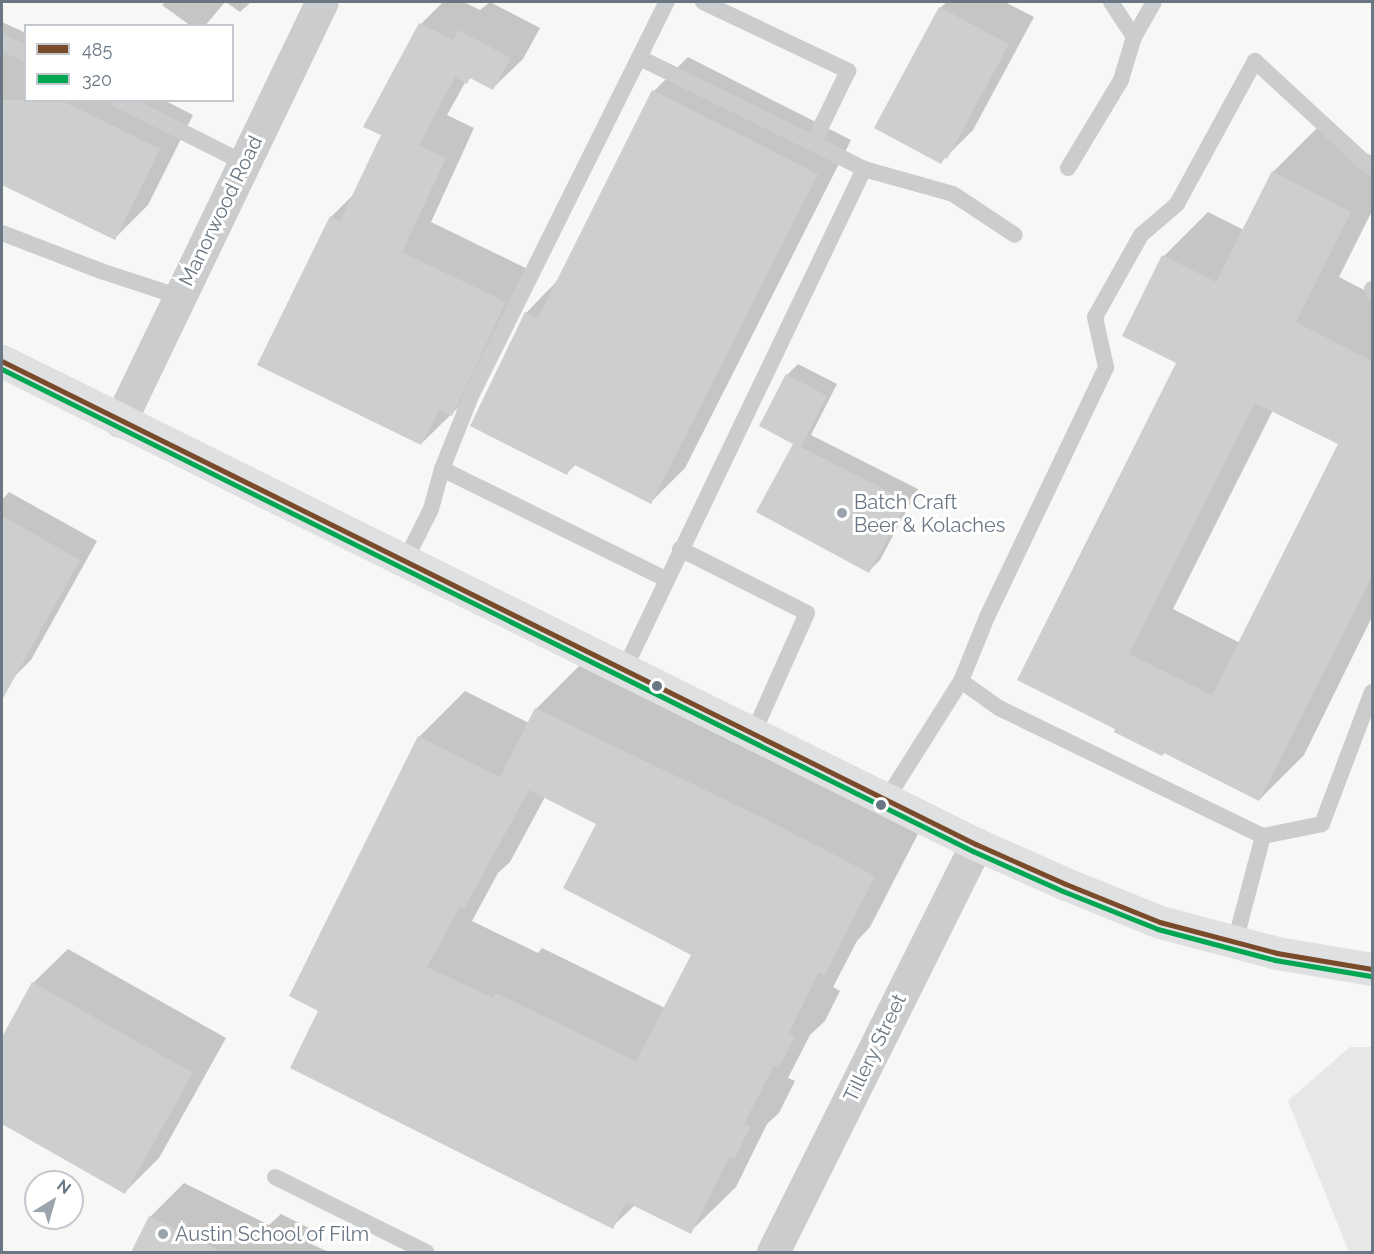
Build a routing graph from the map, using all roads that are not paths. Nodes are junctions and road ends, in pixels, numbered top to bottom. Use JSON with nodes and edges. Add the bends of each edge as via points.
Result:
{"nodes":[{"id":1,"x":322,"y":2,"type":"edge"},
{"id":2,"x":667,"y":2,"type":"edge"},
{"id":3,"x":703,"y":2,"type":"edge"},
{"id":4,"x":1111,"y":2,"type":"edge"},
{"id":5,"x":1154,"y":2,"type":"edge"},
{"id":6,"x":1134,"y":37,"type":"junction"},
{"id":7,"x":2,"y":42,"type":"edge"},
{"id":8,"x":24,"y":53,"type":"edge"},
{"id":9,"x":640,"y":58,"type":"junction"},
{"id":10,"x":123,"y":102,"type":"edge"},
{"id":11,"x":813,"y":143,"type":"junction"},
{"id":12,"x":244,"y":163,"type":"junction"},
{"id":13,"x":1068,"y":168,"type":"dead end"},
{"id":14,"x":1372,"y":168,"type":"edge"},
{"id":15,"x":864,"y":169,"type":"junction"},
{"id":16,"x":2,"y":233,"type":"edge"},
{"id":17,"x":1015,"y":235,"type":"dead end"},
{"id":18,"x":180,"y":297,"type":"junction"},
{"id":19,"x":2,"y":361,"type":"edge"},
{"id":20,"x":120,"y":422,"type":"junction"},
{"id":21,"x":442,"y":469,"type":"junction"},
{"id":22,"x":680,"y":549,"type":"junction"},
{"id":23,"x":405,"y":561,"type":"junction"},
{"id":24,"x":666,"y":579,"type":"junction"},
{"id":25,"x":624,"y":670,"type":"junction"},
{"id":26,"x":961,"y":681,"type":"junction"},
{"id":27,"x":1372,"y":692,"type":"edge"},
{"id":28,"x":753,"y":734,"type":"junction"},
{"id":29,"x":886,"y":800,"type":"junction"},
{"id":30,"x":1263,"y":836,"type":"junction"},
{"id":31,"x":976,"y":844,"type":"junction"},
{"id":32,"x":1235,"y":942,"type":"junction"},
{"id":33,"x":1372,"y":969,"type":"edge"},
{"id":34,"x":274,"y":1177,"type":"dead end"},
{"id":35,"x":426,"y":1252,"type":"edge"},
{"id":36,"x":773,"y":1252,"type":"edge"}],
"edges":[{"from":1,"to":12,"type":"street","name":"Manorwood Road"},
{"from":2,"to":9,"type":"lane"},
{"from":3,"to":11,"type":"lane","via":[[848,71]]},
{"from":4,"to":6,"type":"lane"},
{"from":5,"to":6,"type":"lane"},
{"from":6,"to":13,"type":"lane","via":[[1121,80]]},
{"from":7,"to":8,"type":"lane"},
{"from":9,"to":11,"type":"lane"},
{"from":9,"to":21,"type":"lane","via":[[471,396]]},
{"from":10,"to":12,"type":"lane"},
{"from":11,"to":15,"type":"lane"},
{"from":12,"to":18,"type":"street","name":"Manorwood Road"},
{"from":14,"to":26,"type":"lane","via":[[1255,61],[1177,204],[1141,235],[1095,318],[1106,367],[987,617]]},
{"from":15,"to":17,"type":"lane","via":[[953,194]]},
{"from":15,"to":22,"type":"lane"},
{"from":16,"to":18,"type":"lane"},
{"from":18,"to":20,"type":"street","name":"Manorwood Road"},
{"from":19,"to":20,"type":"main road"},
{"from":20,"to":23,"type":"main road"},
{"from":21,"to":23,"type":"lane","via":[[431,509]]},
{"from":21,"to":24,"type":"lane"},
{"from":22,"to":24,"type":"lane"},
{"from":22,"to":28,"type":"lane","via":[[807,613]]},
{"from":23,"to":25,"type":"main road"},
{"from":24,"to":25,"type":"lane"},
{"from":25,"to":28,"type":"main road"},
{"from":26,"to":29,"type":"lane"},
{"from":26,"to":30,"type":"lane","via":[[999,708]]},
{"from":27,"to":30,"type":"lane","via":[[1322,824]]},
{"from":28,"to":29,"type":"main road"},
{"from":29,"to":31,"type":"main road"},
{"from":30,"to":32,"type":"lane"},
{"from":31,"to":32,"type":"main road","via":[[1160,922]]},
{"from":31,"to":36,"type":"street","name":"Tillery Street"},
{"from":32,"to":33,"type":"main road"},
{"from":34,"to":35,"type":"lane"}]}
